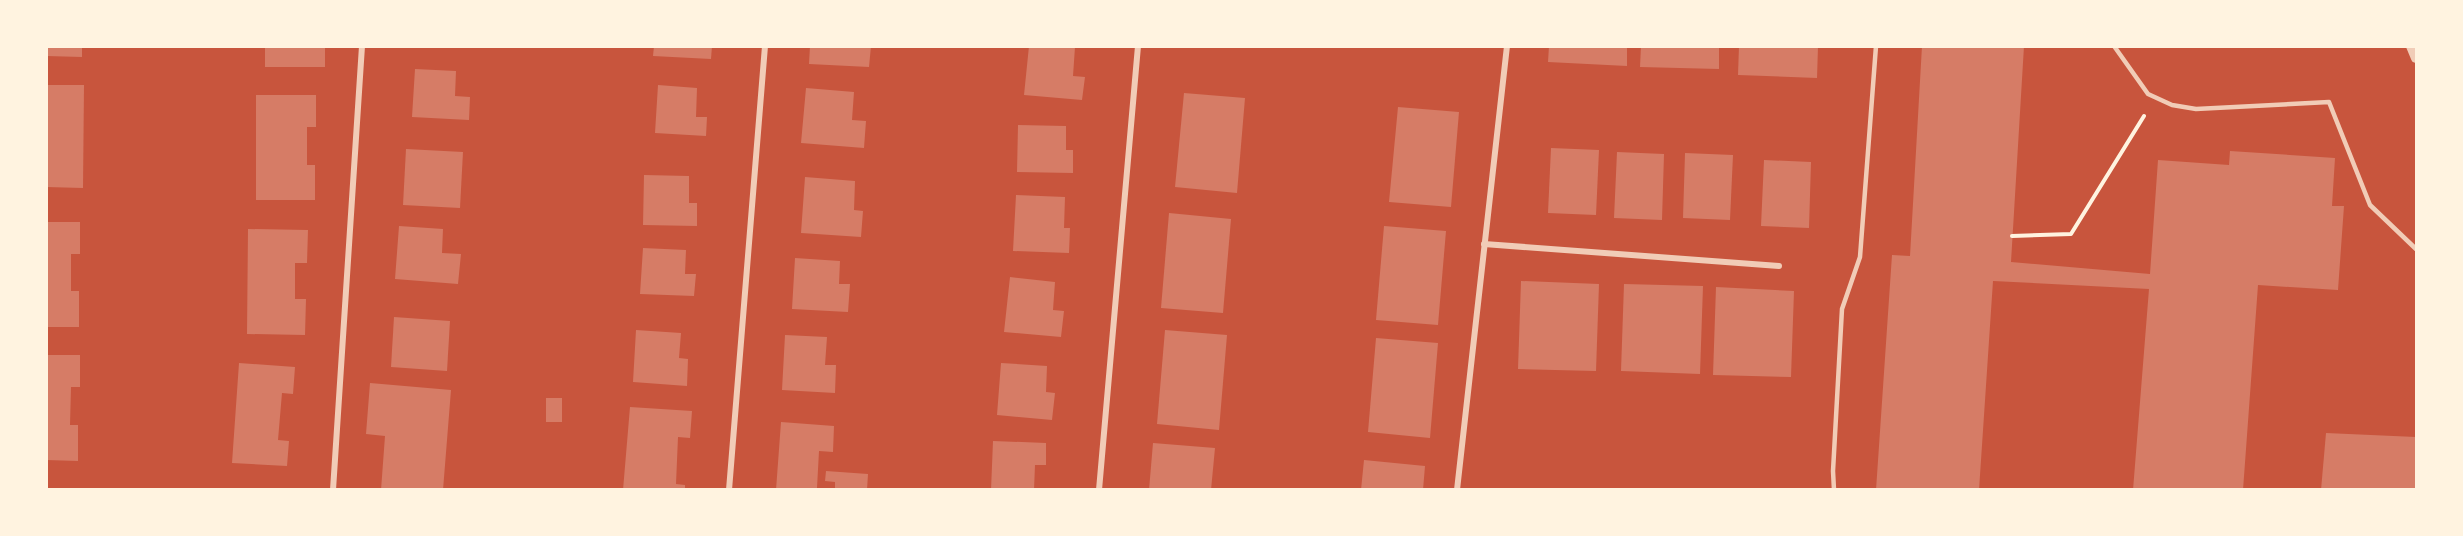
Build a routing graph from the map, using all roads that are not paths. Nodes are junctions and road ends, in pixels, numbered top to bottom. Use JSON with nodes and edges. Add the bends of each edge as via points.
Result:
{"nodes":[{"id":1,"x":362,"y":46,"type":"edge"},
{"id":2,"x":765,"y":46,"type":"edge"},
{"id":3,"x":1138,"y":46,"type":"edge"},
{"id":4,"x":1507,"y":46,"type":"edge"},
{"id":5,"x":1876,"y":46,"type":"edge"},
{"id":6,"x":2114,"y":46,"type":"edge"},
{"id":7,"x":2411,"y":46,"type":"edge"},
{"id":8,"x":2416,"y":58,"type":"edge"},
{"id":9,"x":1484,"y":244,"type":"junction"},
{"id":10,"x":2416,"y":249,"type":"edge"},
{"id":11,"x":1779,"y":266,"type":"dead end"},
{"id":12,"x":333,"y":489,"type":"edge"},
{"id":13,"x":729,"y":489,"type":"edge"},
{"id":14,"x":1099,"y":489,"type":"edge"},
{"id":15,"x":1457,"y":489,"type":"edge"},
{"id":16,"x":1834,"y":489,"type":"edge"}],
"edges":[{"from":1,"to":12,"type":"street"},
{"from":2,"to":13,"type":"street"},
{"from":3,"to":14,"type":"street"},
{"from":4,"to":9,"type":"street"},
{"from":5,"to":16,"type":"lane","via":[[1860,257],[1842,309]]},
{"from":6,"to":10,"type":"lane","via":[[2148,94],[2172,105],[2196,109],[2329,102],[2370,205]]},
{"from":7,"to":8,"type":"street"},
{"from":9,"to":11,"type":"street"},
{"from":9,"to":15,"type":"street"}]}
